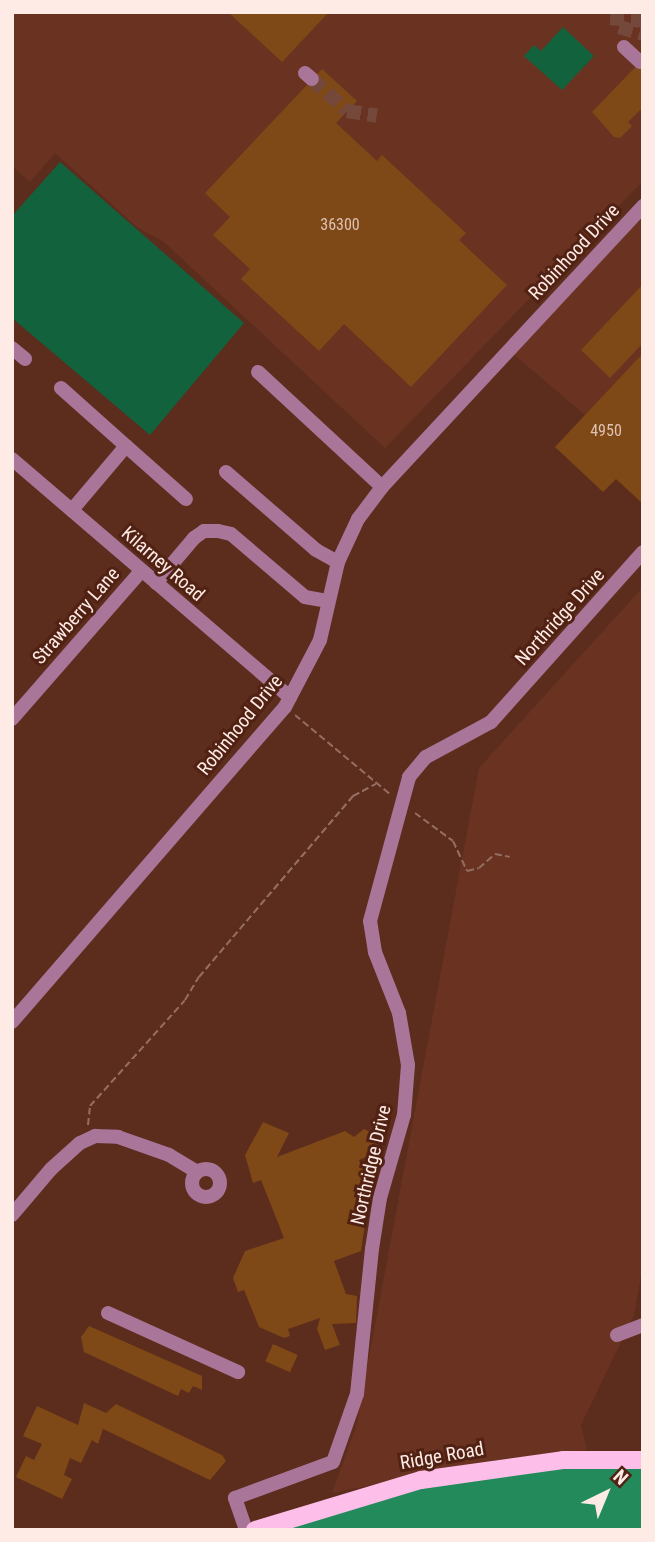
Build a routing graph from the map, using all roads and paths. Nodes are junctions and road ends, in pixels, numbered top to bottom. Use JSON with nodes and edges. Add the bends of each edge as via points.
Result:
{"nodes":[{"id":1,"x":624,"y":47,"type":"dead end"},
{"id":2,"x":640,"y":62,"type":"dead end"},
{"id":3,"x":643,"y":206,"type":"edge"},
{"id":4,"x":12,"y":348,"type":"edge"},
{"id":5,"x":25,"y":359,"type":"dead end"},
{"id":6,"x":258,"y":372,"type":"dead end"},
{"id":7,"x":61,"y":388,"type":"dead end"},
{"id":8,"x":126,"y":446,"type":"junction"},
{"id":9,"x":12,"y":459,"type":"edge"},
{"id":10,"x":226,"y":472,"type":"dead end"},
{"id":11,"x":382,"y":487,"type":"junction"},
{"id":12,"x":186,"y":499,"type":"dead end"},
{"id":13,"x":72,"y":510,"type":"junction"},
{"id":14,"x":643,"y":552,"type":"edge"},
{"id":15,"x":338,"y":562,"type":"junction"},
{"id":16,"x":141,"y":571,"type":"junction"},
{"id":17,"x":156,"y":583,"type":"junction"},
{"id":18,"x":327,"y":601,"type":"junction"},
{"id":19,"x":290,"y":697,"type":"junction"},
{"id":20,"x":12,"y":719,"type":"edge"},
{"id":21,"x":376,"y":783,"type":"dead end"},
{"id":22,"x":12,"y":1022,"type":"edge"},
{"id":23,"x":92,"y":1137,"type":"junction"},
{"id":24,"x":197,"y":1172,"type":"dead end"},
{"id":25,"x":12,"y":1215,"type":"edge"},
{"id":26,"x":108,"y":1314,"type":"dead end"},
{"id":27,"x":643,"y":1325,"type":"edge"},
{"id":28,"x":617,"y":1335,"type":"dead end"},
{"id":29,"x":237,"y":1371,"type":"dead end"},
{"id":30,"x":643,"y":1460,"type":"edge"},
{"id":31,"x":246,"y":1530,"type":"edge"},
{"id":32,"x":254,"y":1530,"type":"edge"}],
"edges":[{"from":1,"to":2,"type":"street"},
{"from":3,"to":11,"type":"street","name":"Robinhood Drive"},
{"from":4,"to":5,"type":"street"},
{"from":6,"to":11,"type":"street"},
{"from":7,"to":8,"type":"street"},
{"from":8,"to":12,"type":"street"},
{"from":8,"to":13,"type":"street"},
{"from":9,"to":13,"type":"street","name":"Kilarney Road"},
{"from":10,"to":15,"type":"street","via":[[316,550]]},
{"from":11,"to":15,"type":"street","name":"Robinhood Drive","via":[[358,519]]},
{"from":13,"to":16,"type":"street","name":"Kilarney Road"},
{"from":14,"to":31,"type":"street","name":"Northridge Drive","via":[[491,722],[426,757],[409,777],[370,921],[375,952],[399,1013],[408,1065],[404,1115],[380,1198],[357,1394],[333,1462],[235,1498]]},
{"from":15,"to":18,"type":"street","name":"Robinhood Drive"},
{"from":16,"to":17,"type":"street","name":"Kilarney Road"},
{"from":16,"to":20,"type":"street","name":"Strawberry Lane"},
{"from":17,"to":18,"type":"street","via":[[194,538],[204,531],[218,531],[231,534],[305,597]]},
{"from":17,"to":19,"type":"street","name":"Kilarney Road"},
{"from":18,"to":19,"type":"street","name":"Robinhood Drive","via":[[320,640]]},
{"from":19,"to":22,"type":"street","name":"Robinhood Drive"},
{"from":21,"to":23,"type":"path","via":[[353,796],[199,976],[185,1000],[90,1106],[86,1114]]},
{"from":23,"to":24,"type":"street","via":[[118,1137],[169,1154]]},
{"from":23,"to":25,"type":"street","via":[[51,1169]]},
{"from":26,"to":29,"type":"street"},
{"from":27,"to":28,"type":"street"},
{"from":30,"to":32,"type":"main road","name":"Ridge Road","via":[[563,1460],[421,1480]]}]}
